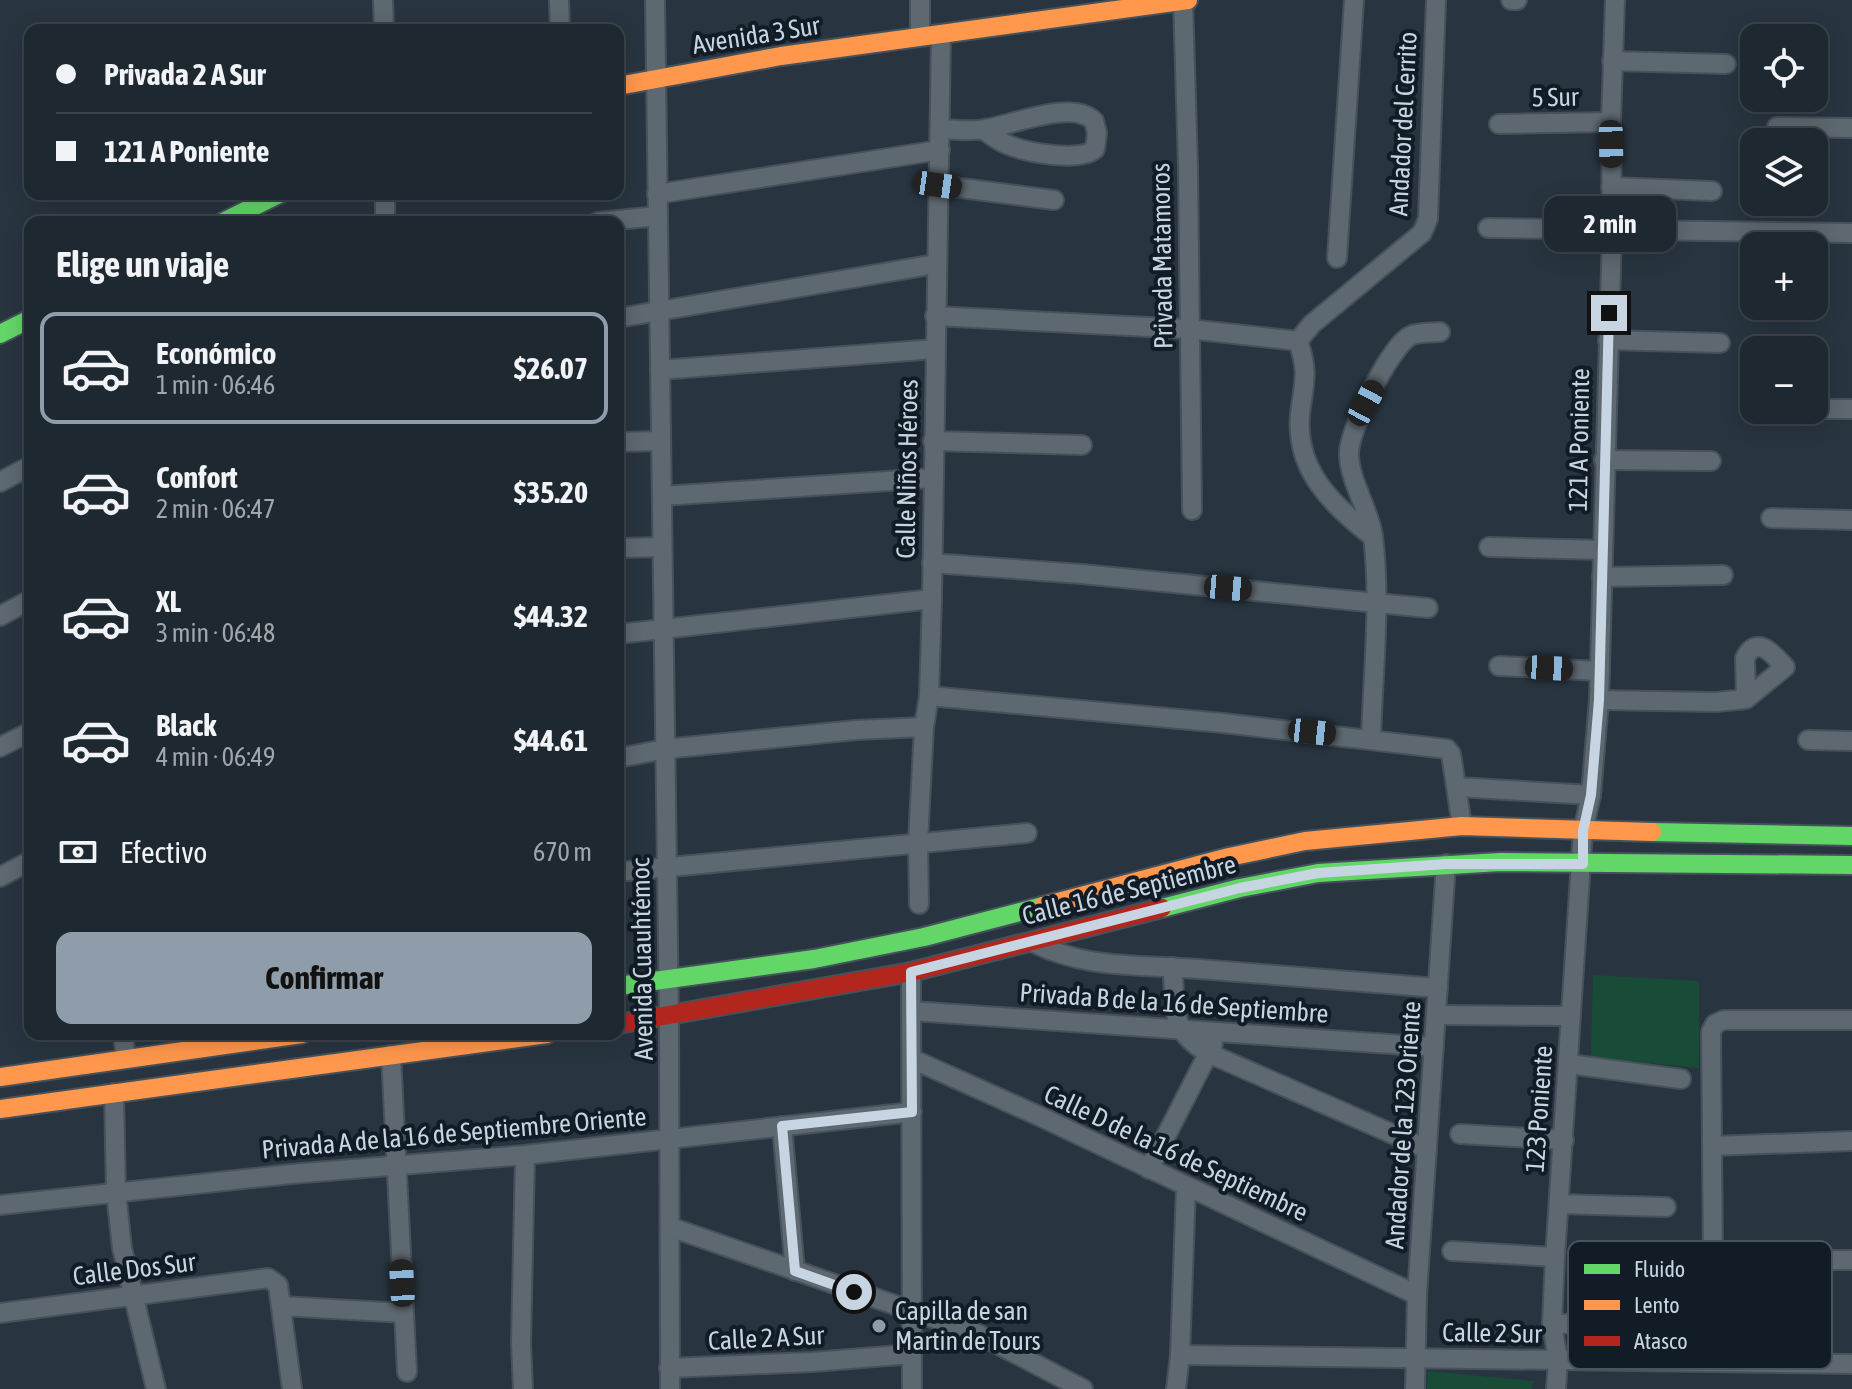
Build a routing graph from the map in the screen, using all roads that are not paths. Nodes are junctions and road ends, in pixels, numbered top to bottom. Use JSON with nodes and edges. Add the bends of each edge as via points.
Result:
{"nodes":[{"id":1,"x":383,"y":0,"type":"edge"},
{"id":2,"x":559,"y":0,"type":"edge"},
{"id":3,"x":655,"y":0,"type":"edge"},
{"id":4,"x":920,"y":0,"type":"edge"},
{"id":5,"x":1185,"y":0,"type":"edge"},
{"id":6,"x":1354,"y":0,"type":"edge"},
{"id":7,"x":1436,"y":0,"type":"edge"},
{"id":8,"x":1615,"y":0,"type":"edge"},
{"id":9,"x":384,"y":24,"type":"edge"},
{"id":10,"x":560,"y":24,"type":"edge"},
{"id":11,"x":941,"y":34,"type":"junction"},
{"id":12,"x":920,"y":36,"type":"junction"},
{"id":13,"x":1612,"y":61,"type":"junction"},
{"id":14,"x":1726,"y":64,"type":"dead end"},
{"id":15,"x":656,"y":77,"type":"junction"},
{"id":16,"x":624,"y":85,"type":"edge"},
{"id":17,"x":1611,"y":122,"type":"junction"},
{"id":18,"x":1499,"y":124,"type":"dead end"},
{"id":19,"x":1777,"y":127,"type":"dead end"},
{"id":20,"x":1852,"y":128,"type":"edge"},
{"id":21,"x":941,"y":129,"type":"junction"},
{"id":22,"x":984,"y":130,"type":"junction"},
{"id":23,"x":940,"y":150,"type":"junction"},
{"id":24,"x":938,"y":185,"type":"junction"},
{"id":25,"x":1611,"y":187,"type":"junction"},
{"id":26,"x":1712,"y":191,"type":"dead end"},
{"id":27,"x":657,"y":194,"type":"junction"},
{"id":28,"x":267,"y":200,"type":"edge"},
{"id":29,"x":1054,"y":200,"type":"dead end"},
{"id":30,"x":235,"y":216,"type":"edge"},
{"id":31,"x":658,"y":216,"type":"junction"},
{"id":32,"x":624,"y":219,"type":"edge"},
{"id":33,"x":1488,"y":228,"type":"dead end"},
{"id":34,"x":1612,"y":231,"type":"junction"},
{"id":35,"x":1852,"y":233,"type":"edge"},
{"id":36,"x":1337,"y":258,"type":"dead end"},
{"id":37,"x":936,"y":264,"type":"junction"},
{"id":38,"x":659,"y":312,"type":"junction"},
{"id":39,"x":935,"y":316,"type":"junction"},
{"id":40,"x":624,"y":317,"type":"edge"},
{"id":41,"x":24,"y":322,"type":"edge"},
{"id":42,"x":1189,"y":329,"type":"junction"},
{"id":43,"x":1440,"y":332,"type":"dead end"},
{"id":44,"x":0,"y":334,"type":"edge"},
{"id":45,"x":1608,"y":340,"type":"junction"},
{"id":46,"x":1298,"y":341,"type":"junction"},
{"id":47,"x":1720,"y":343,"type":"dead end"},
{"id":48,"x":935,"y":349,"type":"junction"},
{"id":49,"x":660,"y":370,"type":"junction"},
{"id":50,"x":1828,"y":409,"type":"edge"},
{"id":51,"x":1852,"y":409,"type":"edge"},
{"id":52,"x":661,"y":441,"type":"junction"},
{"id":53,"x":933,"y":441,"type":"junction"},
{"id":54,"x":624,"y":442,"type":"edge"},
{"id":55,"x":1082,"y":445,"type":"dead end"},
{"id":56,"x":1604,"y":460,"type":"junction"},
{"id":57,"x":1711,"y":461,"type":"dead end"},
{"id":58,"x":24,"y":469,"type":"edge"},
{"id":59,"x":933,"y":478,"type":"junction"},
{"id":60,"x":0,"y":482,"type":"edge"},
{"id":61,"x":662,"y":496,"type":"junction"},
{"id":62,"x":1192,"y":510,"type":"dead end"},
{"id":63,"x":1771,"y":518,"type":"dead end"},
{"id":64,"x":1852,"y":520,"type":"edge"},
{"id":65,"x":1373,"y":537,"type":"junction"},
{"id":66,"x":662,"y":547,"type":"junction"},
{"id":67,"x":1489,"y":547,"type":"dead end"},
{"id":68,"x":624,"y":548,"type":"edge"},
{"id":69,"x":1603,"y":550,"type":"junction"},
{"id":70,"x":932,"y":563,"type":"junction"},
{"id":71,"x":1723,"y":575,"type":"dead end"},
{"id":72,"x":1602,"y":577,"type":"junction"},
{"id":73,"x":932,"y":599,"type":"junction"},
{"id":74,"x":1375,"y":602,"type":"junction"},
{"id":75,"x":24,"y":603,"type":"edge"},
{"id":76,"x":1428,"y":608,"type":"dead end"},
{"id":77,"x":0,"y":616,"type":"edge"},
{"id":78,"x":663,"y":628,"type":"junction"},
{"id":79,"x":624,"y":633,"type":"edge"},
{"id":80,"x":1499,"y":666,"type":"dead end"},
{"id":81,"x":1600,"y":671,"type":"junction"},
{"id":82,"x":929,"y":696,"type":"junction"},
{"id":83,"x":1746,"y":699,"type":"dead end"},
{"id":84,"x":1599,"y":700,"type":"junction"},
{"id":85,"x":924,"y":727,"type":"junction"},
{"id":86,"x":24,"y":735,"type":"edge"},
{"id":87,"x":1371,"y":739,"type":"junction"},
{"id":88,"x":1808,"y":740,"type":"dead end"},
{"id":89,"x":1852,"y":741,"type":"edge"},
{"id":90,"x":0,"y":747,"type":"edge"},
{"id":91,"x":665,"y":749,"type":"junction"},
{"id":92,"x":624,"y":757,"type":"edge"},
{"id":93,"x":1457,"y":787,"type":"junction"},
{"id":94,"x":1591,"y":795,"type":"junction"},
{"id":95,"x":1462,"y":826,"type":"junction"},
{"id":96,"x":1583,"y":831,"type":"junction"},
{"id":97,"x":1027,"y":833,"type":"dead end"},
{"id":98,"x":1852,"y":836,"type":"edge"},
{"id":99,"x":918,"y":842,"type":"junction"},
{"id":100,"x":24,"y":864,"type":"edge"},
{"id":101,"x":1446,"y":864,"type":"junction"},
{"id":102,"x":1583,"y":864,"type":"junction"},
{"id":103,"x":1852,"y":865,"type":"edge"},
{"id":104,"x":667,"y":866,"type":"junction"},
{"id":105,"x":624,"y":871,"type":"edge"},
{"id":106,"x":0,"y":877,"type":"edge"},
{"id":107,"x":919,"y":904,"type":"dead end"},
{"id":108,"x":1032,"y":942,"type":"junction"},
{"id":109,"x":1172,"y":967,"type":"junction"},
{"id":110,"x":911,"y":972,"type":"junction"},
{"id":111,"x":668,"y":978,"type":"junction"},
{"id":112,"x":624,"y":985,"type":"edge"},
{"id":113,"x":1438,"y":988,"type":"junction"},
{"id":114,"x":912,"y":1011,"type":"junction"},
{"id":115,"x":1437,"y":1015,"type":"junction"},
{"id":116,"x":1571,"y":1016,"type":"junction"},
{"id":117,"x":669,"y":1017,"type":"junction"},
{"id":118,"x":1852,"y":1020,"type":"edge"},
{"id":119,"x":624,"y":1023,"type":"edge"},
{"id":120,"x":1179,"y":1029,"type":"junction"},
{"id":121,"x":1220,"y":1032,"type":"junction"},
{"id":122,"x":124,"y":1040,"type":"edge"},
{"id":123,"x":260,"y":1040,"type":"edge"},
{"id":124,"x":502,"y":1040,"type":"edge"},
{"id":125,"x":1434,"y":1047,"type":"junction"},
{"id":126,"x":1208,"y":1053,"type":"junction"},
{"id":127,"x":391,"y":1055,"type":"junction"},
{"id":128,"x":126,"y":1059,"type":"junction"},
{"id":129,"x":912,"y":1059,"type":"junction"},
{"id":130,"x":1569,"y":1064,"type":"junction"},
{"id":131,"x":0,"y":1077,"type":"edge"},
{"id":132,"x":1681,"y":1079,"type":"dead end"},
{"id":133,"x":114,"y":1093,"type":"junction"},
{"id":134,"x":0,"y":1109,"type":"edge"},
{"id":135,"x":912,"y":1112,"type":"junction"},
{"id":136,"x":782,"y":1126,"type":"junction"},
{"id":137,"x":1460,"y":1134,"type":"dead end"},
{"id":138,"x":669,"y":1140,"type":"junction"},
{"id":139,"x":1564,"y":1140,"type":"junction"},
{"id":140,"x":1852,"y":1141,"type":"edge"},
{"id":141,"x":1712,"y":1146,"type":"junction"},
{"id":142,"x":1427,"y":1149,"type":"junction"},
{"id":143,"x":525,"y":1155,"type":"junction"},
{"id":144,"x":396,"y":1166,"type":"junction"},
{"id":145,"x":1149,"y":1169,"type":"junction"},
{"id":146,"x":1186,"y":1187,"type":"junction"},
{"id":147,"x":116,"y":1192,"type":"junction"},
{"id":148,"x":1559,"y":1204,"type":"junction"},
{"id":149,"x":0,"y":1205,"type":"edge"},
{"id":150,"x":1666,"y":1207,"type":"dead end"},
{"id":151,"x":670,"y":1227,"type":"junction"},
{"id":152,"x":1713,"y":1241,"type":"edge"},
{"id":153,"x":1452,"y":1251,"type":"dead end"},
{"id":154,"x":1555,"y":1257,"type":"junction"},
{"id":155,"x":1832,"y":1260,"type":"edge"},
{"id":156,"x":1852,"y":1260,"type":"edge"},
{"id":157,"x":795,"y":1271,"type":"junction"},
{"id":158,"x":133,"y":1295,"type":"junction"},
{"id":159,"x":1417,"y":1295,"type":"junction"},
{"id":160,"x":281,"y":1306,"type":"junction"},
{"id":161,"x":0,"y":1313,"type":"edge"},
{"id":162,"x":404,"y":1313,"type":"junction"},
{"id":163,"x":912,"y":1313,"type":"junction"},
{"id":164,"x":1552,"y":1324,"type":"junction"},
{"id":165,"x":1568,"y":1324,"type":"edge"},
{"id":166,"x":912,"y":1354,"type":"junction"},
{"id":167,"x":1180,"y":1355,"type":"junction"},
{"id":168,"x":1416,"y":1357,"type":"junction"},
{"id":169,"x":1558,"y":1360,"type":"junction"},
{"id":170,"x":1568,"y":1360,"type":"edge"},
{"id":171,"x":1832,"y":1364,"type":"edge"},
{"id":172,"x":1852,"y":1364,"type":"edge"},
{"id":173,"x":669,"y":1368,"type":"junction"},
{"id":174,"x":407,"y":1372,"type":"dead end"},
{"id":175,"x":156,"y":1389,"type":"edge"},
{"id":176,"x":292,"y":1389,"type":"edge"},
{"id":177,"x":523,"y":1389,"type":"edge"},
{"id":178,"x":670,"y":1389,"type":"edge"},
{"id":179,"x":912,"y":1389,"type":"edge"},
{"id":180,"x":1083,"y":1389,"type":"edge"},
{"id":181,"x":1176,"y":1389,"type":"edge"},
{"id":182,"x":1415,"y":1389,"type":"edge"},
{"id":183,"x":1556,"y":1389,"type":"edge"}],
"edges":[{"from":1,"to":9,"type":"street"},
{"from":2,"to":10,"type":"street"},
{"from":3,"to":15,"type":"street","name":"Avenida Cuauhtémoc"},
{"from":4,"to":12,"type":"street"},
{"from":5,"to":11,"type":"main road","name":"Avenida 3 Sur"},
{"from":5,"to":42,"type":"street","name":"Privada Matamoros"},
{"from":6,"to":36,"type":"street"},
{"from":7,"to":46,"type":"street","name":"Andador del Cerrito","via":[[1428,219],[1422,233]]},
{"from":8,"to":13,"type":"street","name":"121 A Poniente"},
{"from":11,"to":12,"type":"main road","name":"Avenida 3 Sur"},
{"from":11,"to":21,"type":"street","name":"Calle Niños Héroes"},
{"from":12,"to":15,"type":"main road","name":"Avenida 3 Sur"},
{"from":13,"to":14,"type":"street"},
{"from":13,"to":17,"type":"street","name":"121 A Poniente"},
{"from":15,"to":16,"type":"main road","name":"Avenida 3 Sur"},
{"from":15,"to":27,"type":"street","name":"Avenida Cuauhtémoc"},
{"from":17,"to":18,"type":"street","name":"5 Sur"},
{"from":17,"to":25,"type":"street","name":"121 A Poniente"},
{"from":19,"to":20,"type":"street"},
{"from":21,"to":22,"type":"street"},
{"from":21,"to":23,"type":"street","name":"Calle Niños Héroes"},
{"from":22,"to":22,"type":"street","via":[[1019,149],[1084,156],[1095,149],[1097,133],[1094,121],[1081,112]]},
{"from":23,"to":24,"type":"street","name":"Calle Niños Héroes"},
{"from":23,"to":27,"type":"street"},
{"from":24,"to":29,"type":"street"},
{"from":24,"to":37,"type":"street","name":"Calle Niños Héroes"},
{"from":25,"to":26,"type":"street"},
{"from":25,"to":34,"type":"street","name":"121 A Poniente"},
{"from":27,"to":31,"type":"street","name":"Avenida Cuauhtémoc"},
{"from":28,"to":30,"type":"main road"},
{"from":31,"to":32,"type":"street"},
{"from":31,"to":38,"type":"street","name":"Avenida Cuauhtémoc"},
{"from":33,"to":34,"type":"street"},
{"from":34,"to":35,"type":"street"},
{"from":34,"to":45,"type":"street","name":"121 A Poniente"},
{"from":37,"to":38,"type":"street"},
{"from":37,"to":39,"type":"street","name":"Calle Niños Héroes"},
{"from":38,"to":40,"type":"street"},
{"from":38,"to":49,"type":"street","name":"Avenida Cuauhtémoc"},
{"from":39,"to":42,"type":"street"},
{"from":39,"to":48,"type":"street","name":"Calle Niños Héroes"},
{"from":41,"to":44,"type":"main road"},
{"from":42,"to":46,"type":"street"},
{"from":42,"to":62,"type":"street","name":"Privada Matamoros"},
{"from":43,"to":65,"type":"street","via":[[1412,334],[1399,346],[1354,425],[1348,456]]},
{"from":45,"to":47,"type":"street"},
{"from":45,"to":56,"type":"street","name":"121 A Poniente"},
{"from":46,"to":65,"type":"street","via":[[1306,364],[1299,442],[1306,464],[1320,487]]},
{"from":48,"to":49,"type":"street"},
{"from":48,"to":53,"type":"street","name":"Calle Niños Héroes"},
{"from":49,"to":52,"type":"street","name":"Avenida Cuauhtémoc"},
{"from":50,"to":51,"type":"street"},
{"from":52,"to":54,"type":"street"},
{"from":52,"to":61,"type":"street","name":"Avenida Cuauhtémoc"},
{"from":53,"to":55,"type":"street"},
{"from":53,"to":59,"type":"street","name":"Calle Niños Héroes"},
{"from":56,"to":57,"type":"street"},
{"from":56,"to":69,"type":"street","name":"121 A Poniente"},
{"from":58,"to":60,"type":"street"},
{"from":59,"to":61,"type":"street"},
{"from":59,"to":70,"type":"street","name":"Calle Niños Héroes"},
{"from":61,"to":66,"type":"street","name":"Avenida Cuauhtémoc"},
{"from":63,"to":64,"type":"street"},
{"from":65,"to":74,"type":"street"},
{"from":66,"to":68,"type":"street"},
{"from":66,"to":78,"type":"street","name":"Avenida Cuauhtémoc"},
{"from":67,"to":69,"type":"street"},
{"from":69,"to":72,"type":"street","name":"121 A Poniente"},
{"from":70,"to":73,"type":"street","name":"Calle Niños Héroes"},
{"from":70,"to":74,"type":"street"},
{"from":71,"to":72,"type":"street"},
{"from":72,"to":81,"type":"street","name":"121 A Poniente"},
{"from":73,"to":78,"type":"street"},
{"from":73,"to":82,"type":"street","name":"Calle Niños Héroes"},
{"from":74,"to":76,"type":"street"},
{"from":74,"to":87,"type":"street"},
{"from":75,"to":77,"type":"street"},
{"from":78,"to":79,"type":"street"},
{"from":78,"to":91,"type":"street","name":"Avenida Cuauhtémoc"},
{"from":80,"to":81,"type":"street"},
{"from":81,"to":84,"type":"street","name":"121 A Poniente"},
{"from":82,"to":85,"type":"street","name":"Calle Niños Héroes"},
{"from":82,"to":87,"type":"street"},
{"from":83,"to":84,"type":"street"},
{"from":84,"to":94,"type":"street","name":"121 A Poniente"},
{"from":85,"to":91,"type":"street"},
{"from":85,"to":99,"type":"street","name":"Calle Niños Héroes"},
{"from":86,"to":90,"type":"street"},
{"from":87,"to":93,"type":"street","via":[[1447,749]]},
{"from":88,"to":89,"type":"street"},
{"from":91,"to":92,"type":"street"},
{"from":91,"to":104,"type":"street","name":"Avenida Cuauhtémoc"},
{"from":93,"to":94,"type":"street"},
{"from":93,"to":95,"type":"street"},
{"from":94,"to":96,"type":"street","name":"121 A Poniente"},
{"from":95,"to":96,"type":"main road","name":"Calle 16 de Septiembre"},
{"from":95,"to":111,"type":"main road","name":"Calle 16 de Septiembre","via":[[1305,841],[924,937],[814,959]]},
{"from":96,"to":98,"type":"main road","name":"Calle 16 de Septiembre"},
{"from":96,"to":102,"type":"street","name":"123 Poniente"},
{"from":97,"to":99,"type":"street"},
{"from":99,"to":104,"type":"street"},
{"from":99,"to":107,"type":"street","name":"Calle Niños Héroes"},
{"from":100,"to":106,"type":"street"},
{"from":101,"to":102,"type":"main road","name":"Calle 16 de Septiembre"},
{"from":101,"to":108,"type":"main road","name":"Calle 16 de Septiembre","via":[[1318,873]]},
{"from":101,"to":113,"type":"street","name":"Andador de la 123 Oriente"},
{"from":102,"to":103,"type":"main road","name":"Calle 16 de Septiembre"},
{"from":102,"to":116,"type":"street","name":"123 Poniente"},
{"from":104,"to":105,"type":"street"},
{"from":104,"to":111,"type":"street","name":"Avenida Cuauhtémoc"},
{"from":108,"to":109,"type":"street","via":[[1100,965]]},
{"from":108,"to":110,"type":"main road","name":"Calle 16 de Septiembre"},
{"from":109,"to":113,"type":"street"},
{"from":109,"to":120,"type":"street"},
{"from":110,"to":114,"type":"street"},
{"from":110,"to":117,"type":"main road","name":"Calle 16 de Septiembre"},
{"from":111,"to":112,"type":"main road","name":"Calle 16 de Septiembre"},
{"from":111,"to":117,"type":"street","name":"Avenida Cuauhtémoc"},
{"from":113,"to":115,"type":"street","name":"Andador de la 123 Oriente"},
{"from":114,"to":120,"type":"street","name":"Privada B de la 16 de Septiembre"},
{"from":114,"to":129,"type":"street"},
{"from":115,"to":116,"type":"street"},
{"from":115,"to":125,"type":"street","name":"Andador de la 123 Oriente"},
{"from":116,"to":130,"type":"street","name":"123 Poniente"},
{"from":117,"to":119,"type":"main road","name":"Calle 16 de Septiembre"},
{"from":117,"to":138,"type":"street","name":"Avenida Cuauhtémoc"},
{"from":118,"to":141,"type":"street","via":[[1715,1024]]},
{"from":120,"to":121,"type":"street","name":"Privada B de la 16 de Septiembre"},
{"from":120,"to":126,"type":"street"},
{"from":121,"to":125,"type":"street","name":"Privada B de la 16 de Septiembre"},
{"from":121,"to":126,"type":"street"},
{"from":122,"to":128,"type":"street"},
{"from":123,"to":128,"type":"main road"},
{"from":124,"to":127,"type":"main road"},
{"from":125,"to":142,"type":"street","name":"Andador de la 123 Oriente"},
{"from":126,"to":142,"type":"street"},
{"from":126,"to":145,"type":"street"},
{"from":127,"to":133,"type":"main road"},
{"from":127,"to":144,"type":"street"},
{"from":128,"to":131,"type":"main road"},
{"from":129,"to":135,"type":"street"},
{"from":129,"to":145,"type":"street","name":"Calle D de la 16 de Septiembre"},
{"from":130,"to":132,"type":"street"},
{"from":130,"to":139,"type":"street","name":"123 Poniente"},
{"from":133,"to":134,"type":"main road"},
{"from":133,"to":147,"type":"street"},
{"from":135,"to":136,"type":"street","name":"Privada A de la 16 de Septiembre Oriente"},
{"from":135,"to":163,"type":"street"},
{"from":136,"to":138,"type":"street","name":"Privada A de la 16 de Septiembre Oriente"},
{"from":136,"to":157,"type":"street"},
{"from":137,"to":139,"type":"street"},
{"from":138,"to":143,"type":"street","name":"Privada A de la 16 de Septiembre Oriente"},
{"from":138,"to":151,"type":"street","name":"Avenida Cuauhtémoc"},
{"from":139,"to":148,"type":"street","name":"123 Poniente"},
{"from":140,"to":141,"type":"street"},
{"from":141,"to":152,"type":"street"},
{"from":142,"to":159,"type":"street","name":"Andador de la 123 Oriente"},
{"from":143,"to":144,"type":"street","name":"Privada A de la 16 de Septiembre Oriente"},
{"from":143,"to":177,"type":"street"},
{"from":144,"to":147,"type":"street","name":"Privada A de la 16 de Septiembre Oriente"},
{"from":144,"to":162,"type":"street"},
{"from":145,"to":146,"type":"street","name":"Calle D de la 16 de Septiembre"},
{"from":146,"to":159,"type":"street","name":"Calle D de la 16 de Septiembre"},
{"from":146,"to":167,"type":"street"},
{"from":147,"to":149,"type":"street","name":"Privada A de la 16 de Septiembre Oriente"},
{"from":147,"to":158,"type":"street"},
{"from":148,"to":150,"type":"street"},
{"from":148,"to":154,"type":"street","name":"123 Poniente"},
{"from":151,"to":157,"type":"street"},
{"from":151,"to":173,"type":"street","name":"Avenida Cuauhtémoc"},
{"from":153,"to":154,"type":"street"},
{"from":154,"to":164,"type":"street","name":"123 Poniente"},
{"from":155,"to":156,"type":"street"},
{"from":157,"to":163,"type":"street"},
{"from":158,"to":160,"type":"street","name":"Calle Dos Sur","via":[[268,1278],[278,1285]]},
{"from":158,"to":161,"type":"street","name":"Calle Dos Sur"},
{"from":158,"to":175,"type":"street"},
{"from":159,"to":168,"type":"street","name":"Andador de la 123 Oriente"},
{"from":160,"to":162,"type":"street"},
{"from":160,"to":176,"type":"street"},
{"from":162,"to":174,"type":"street"},
{"from":163,"to":166,"type":"street"},
{"from":163,"to":180,"type":"street","via":[[976,1333]]},
{"from":164,"to":165,"type":"street"},
{"from":164,"to":169,"type":"street","name":"123 Poniente"},
{"from":166,"to":173,"type":"street","name":"Calle 2 A Sur"},
{"from":166,"to":179,"type":"street"},
{"from":167,"to":168,"type":"street","name":"Calle 2 Sur"},
{"from":167,"to":181,"type":"street"},
{"from":168,"to":169,"type":"street","name":"Calle 2 Sur"},
{"from":168,"to":182,"type":"street","name":"Andador de la 123 Oriente"},
{"from":169,"to":170,"type":"street","name":"Calle 2 Sur"},
{"from":169,"to":183,"type":"street","name":"123 Poniente"},
{"from":171,"to":172,"type":"street","name":"Calle 2 Sur"},
{"from":173,"to":178,"type":"street","name":"Avenida Cuauhtémoc"}]}
